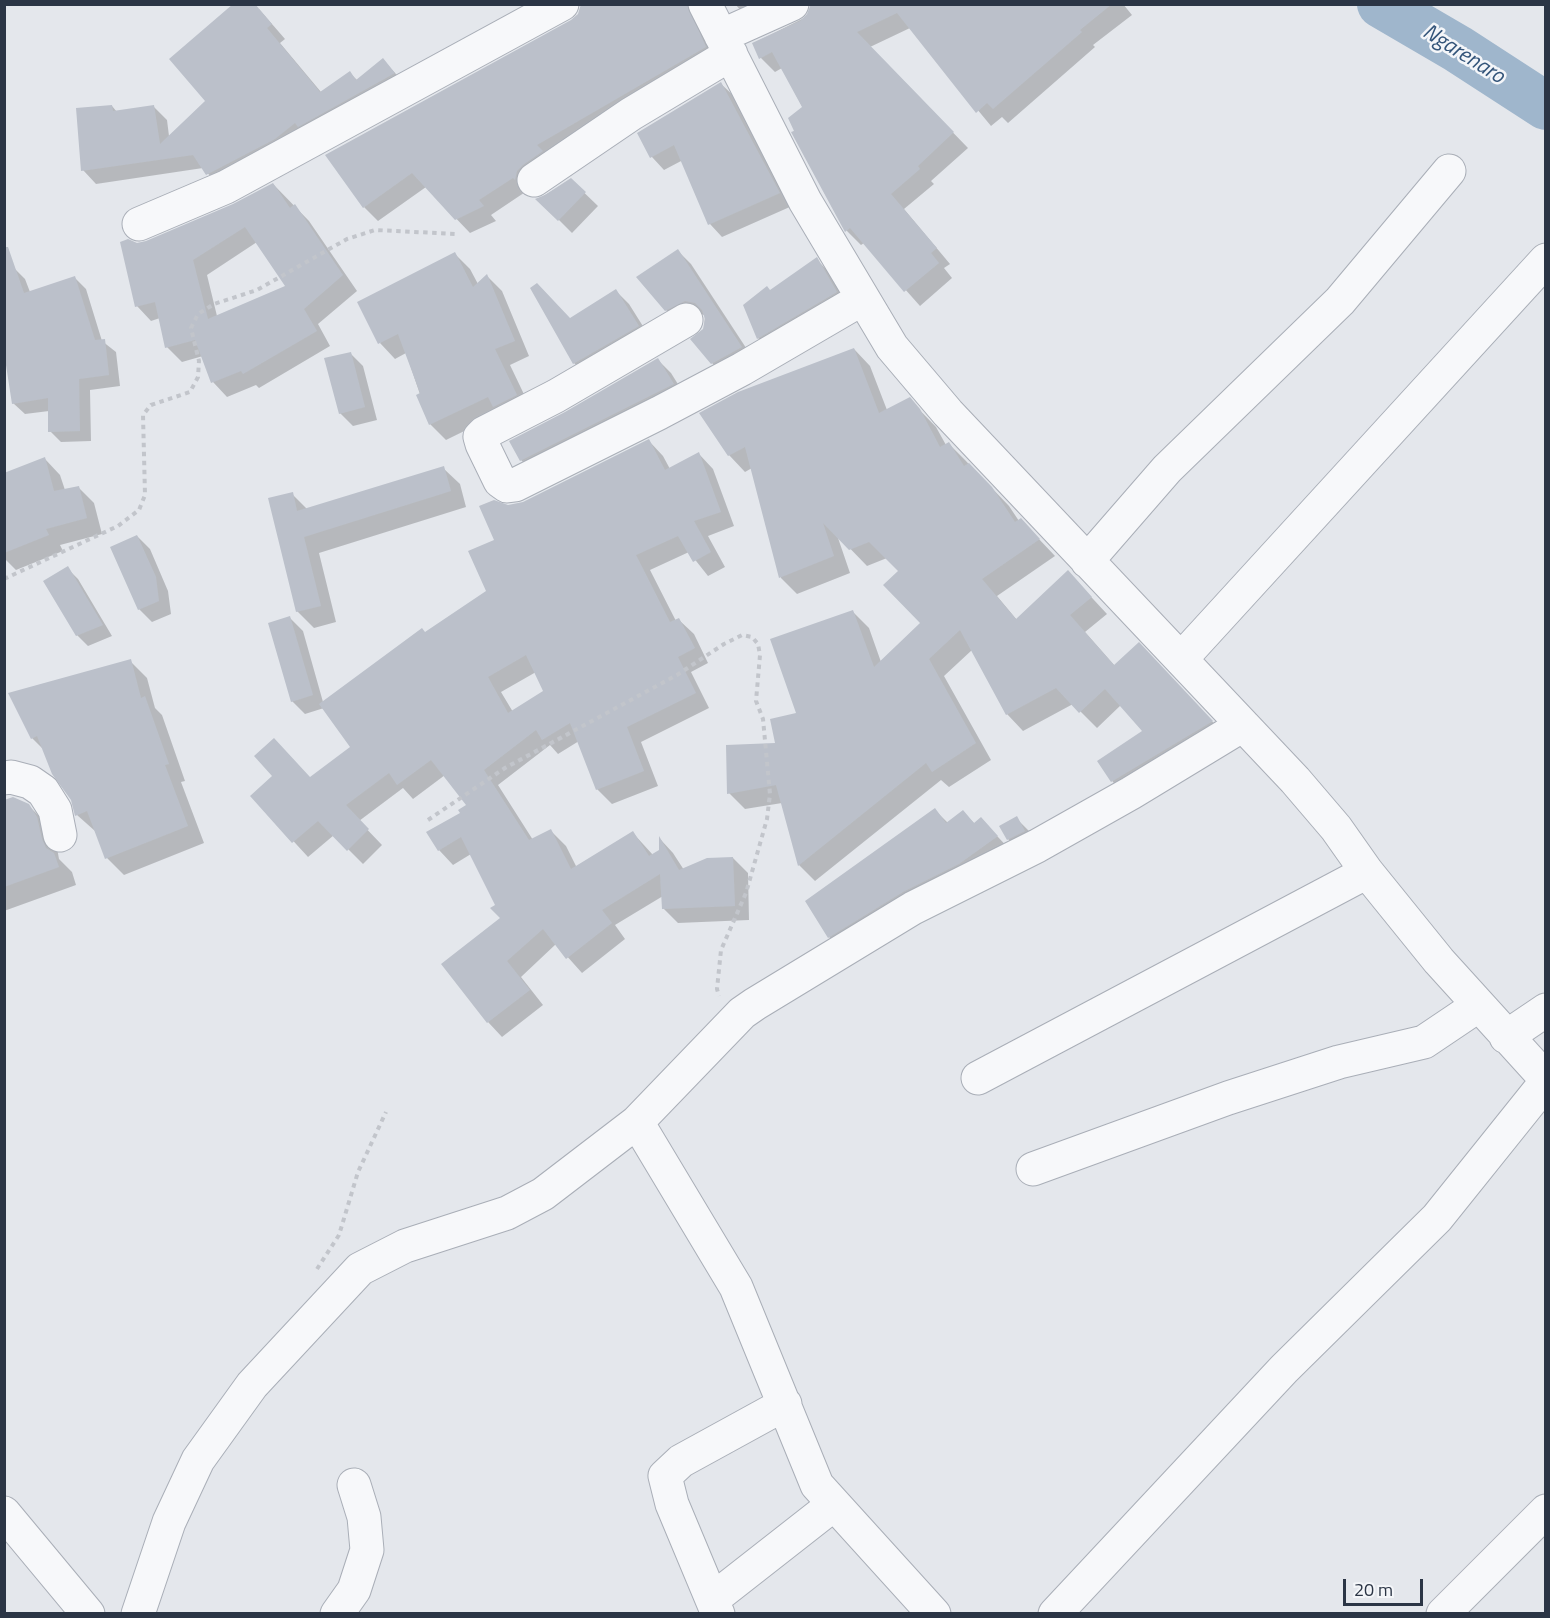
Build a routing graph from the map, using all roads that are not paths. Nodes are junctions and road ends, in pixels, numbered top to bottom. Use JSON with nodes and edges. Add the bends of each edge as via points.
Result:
{"nodes":[{"id":1,"x":562,"y":4,"type":"edge"},
{"id":2,"x":705,"y":4,"type":"edge"},
{"id":3,"x":792,"y":4,"type":"edge"},
{"id":4,"x":726,"y":45,"type":"junction"},
{"id":5,"x":1449,"y":171,"type":"dead end"},
{"id":6,"x":534,"y":180,"type":"dead end"},
{"id":7,"x":139,"y":224,"type":"dead end"},
{"id":8,"x":1545,"y":260,"type":"edge"},
{"id":9,"x":862,"y":299,"type":"junction"},
{"id":10,"x":686,"y":320,"type":"dead end"},
{"id":11,"x":1087,"y":561,"type":"junction"},
{"id":12,"x":1181,"y":659,"type":"junction"},
{"id":13,"x":1242,"y":725,"type":"junction"},
{"id":14,"x":4,"y":778,"type":"edge"},
{"id":15,"x":60,"y":835,"type":"dead end"},
{"id":16,"x":1367,"y":872,"type":"junction"},
{"id":17,"x":1479,"y":1005,"type":"junction"},
{"id":18,"x":1545,"y":1010,"type":"edge"},
{"id":19,"x":1506,"y":1037,"type":"junction"},
{"id":20,"x":978,"y":1078,"type":"dead end"},
{"id":21,"x":1545,"y":1081,"type":"edge"},
{"id":22,"x":637,"y":1122,"type":"junction"},
{"id":23,"x":1034,"y":1169,"type":"dead end"},
{"id":24,"x":785,"y":1404,"type":"junction"},
{"id":25,"x":354,"y":1485,"type":"dead end"},
{"id":26,"x":833,"y":1506,"type":"junction"},
{"id":27,"x":1545,"y":1511,"type":"edge"},
{"id":28,"x":4,"y":1513,"type":"edge"},
{"id":29,"x":715,"y":1606,"type":"edge"},
{"id":30,"x":87,"y":1614,"type":"edge"},
{"id":31,"x":138,"y":1614,"type":"edge"},
{"id":32,"x":337,"y":1614,"type":"edge"},
{"id":33,"x":934,"y":1614,"type":"edge"},
{"id":34,"x":1055,"y":1614,"type":"edge"},
{"id":35,"x":1443,"y":1614,"type":"edge"}],
"edges":[{"from":1,"to":7,"type":"street","via":[[226,187]]},
{"from":2,"to":4,"type":"street"},
{"from":3,"to":4,"type":"street"},
{"from":4,"to":6,"type":"street"},
{"from":4,"to":9,"type":"street","via":[[805,201]]},
{"from":5,"to":11,"type":"street","via":[[1340,301],[1167,469]]},
{"from":8,"to":12,"type":"street"},
{"from":9,"to":10,"type":"street","via":[[659,413],[515,485],[507,486],[500,481],[482,444],[480,437],[484,433]]},
{"from":9,"to":11,"type":"street","via":[[892,347],[948,413]]},
{"from":11,"to":12,"type":"street"},
{"from":12,"to":13,"type":"street"},
{"from":13,"to":16,"type":"street","via":[[1336,828]]},
{"from":13,"to":22,"type":"street","via":[[1037,846],[914,908],[755,1004]]},
{"from":14,"to":15,"type":"street","via":[[30,782],[43,791],[55,810]]},
{"from":16,"to":17,"type":"street"},
{"from":16,"to":20,"type":"street"},
{"from":17,"to":19,"type":"street"},
{"from":17,"to":23,"type":"street","via":[[1424,1042],[1339,1062],[1237,1095]]},
{"from":18,"to":19,"type":"street"},
{"from":19,"to":21,"type":"street"},
{"from":21,"to":34,"type":"street","via":[[1437,1218],[1284,1368]]},
{"from":22,"to":24,"type":"street","via":[[736,1287]]},
{"from":22,"to":31,"type":"street","via":[[543,1194],[507,1213],[405,1245],[360,1269],[252,1385],[198,1460],[169,1522]]},
{"from":24,"to":26,"type":"street","via":[[811,1473]]},
{"from":24,"to":29,"type":"street","via":[[681,1461],[665,1476],[672,1504]]},
{"from":25,"to":32,"type":"street","via":[[364,1517],[367,1550],[354,1590]]},
{"from":26,"to":29,"type":"street"},
{"from":26,"to":33,"type":"street"},
{"from":27,"to":35,"type":"street"},
{"from":28,"to":30,"type":"street"}]}
